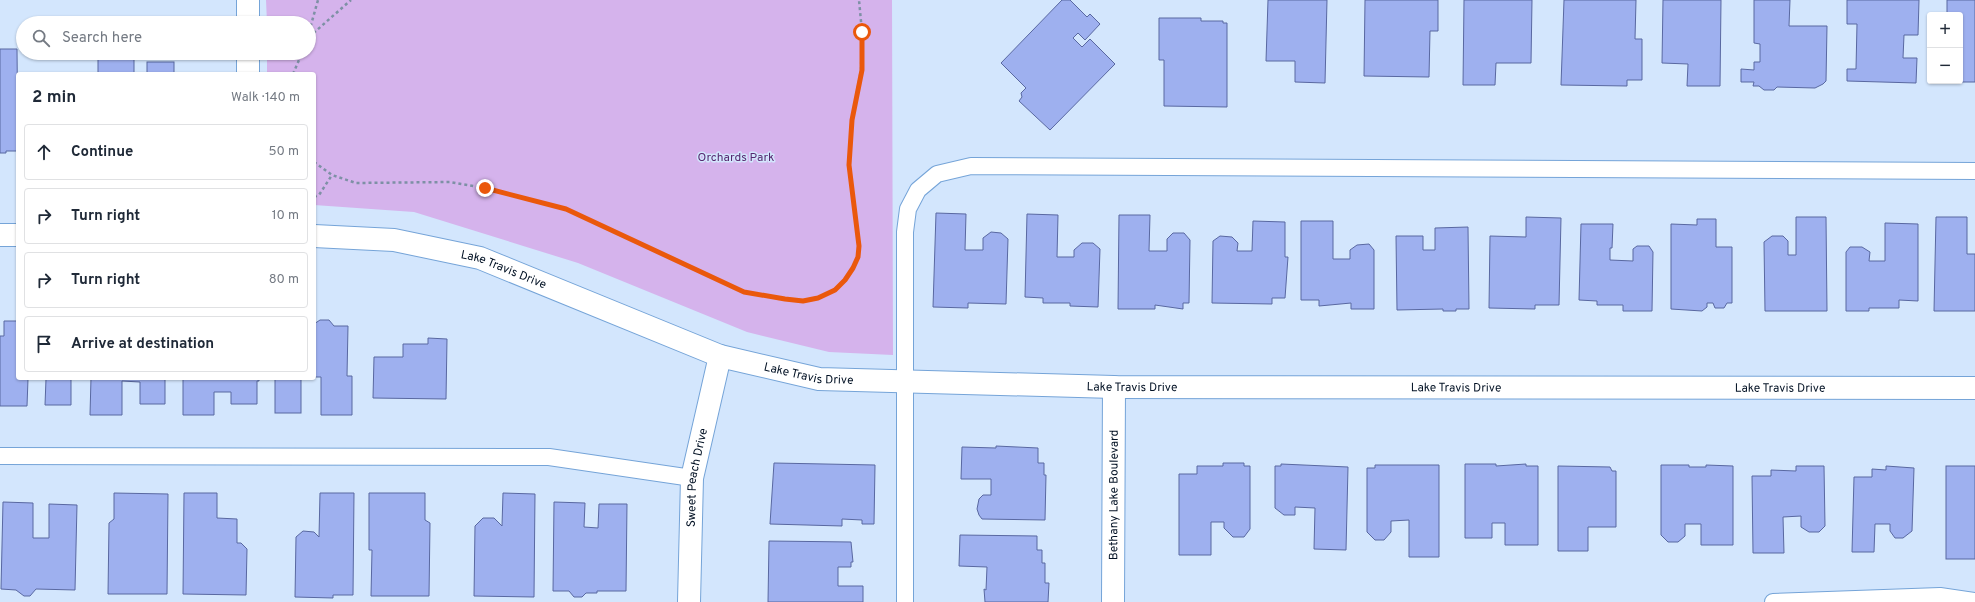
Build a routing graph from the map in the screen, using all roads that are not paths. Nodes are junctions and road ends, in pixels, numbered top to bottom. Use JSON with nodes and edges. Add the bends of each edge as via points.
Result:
{"nodes":[{"id":1,"x":248,"y":0,"type":"edge"},
{"id":2,"x":248,"y":16,"type":"edge"},
{"id":3,"x":248,"y":60,"type":"edge"},
{"id":4,"x":248,"y":72,"type":"edge"},
{"id":5,"x":1975,"y":171,"type":"edge"},
{"id":6,"x":0,"y":235,"type":"edge"},
{"id":7,"x":16,"y":235,"type":"edge"},
{"id":8,"x":316,"y":236,"type":"edge"},
{"id":9,"x":720,"y":356,"type":"junction"},
{"id":10,"x":905,"y":382,"type":"junction"},
{"id":11,"x":1114,"y":387,"type":"junction"},
{"id":12,"x":1975,"y":388,"type":"edge"},
{"id":13,"x":0,"y":456,"type":"edge"},
{"id":14,"x":692,"y":478,"type":"junction"},
{"id":15,"x":1975,"y":601,"type":"edge"},
{"id":16,"x":689,"y":602,"type":"edge"},
{"id":17,"x":905,"y":602,"type":"edge"},
{"id":18,"x":1113,"y":602,"type":"edge"},
{"id":19,"x":1773,"y":602,"type":"edge"}],
"edges":[{"from":1,"to":2,"type":"street"},
{"from":3,"to":4,"type":"street"},
{"from":5,"to":10,"type":"lane","via":[[971,166],[937,174],[918,190],[908,209],[905,232]]},
{"from":6,"to":7,"type":"street"},
{"from":8,"to":9,"type":"street","name":"Lake Travis Drive","via":[[394,240],[480,258]]},
{"from":9,"to":10,"type":"street","name":"Lake Travis Drive","via":[[819,379]]},
{"from":9,"to":14,"type":"street","name":"Sweet Peach Drive"},
{"from":10,"to":11,"type":"street","name":"Lake Travis Drive"},
{"from":10,"to":17,"type":"lane"},
{"from":11,"to":12,"type":"street","name":"Lake Travis Drive"},
{"from":11,"to":18,"type":"street","name":"Bethany Lake Boulevard"},
{"from":13,"to":14,"type":"lane","via":[[549,457]]},
{"from":14,"to":16,"type":"street","name":"Sweet Peach Drive"},
{"from":15,"to":19,"type":"lane","via":[[1940,596]]}]}
